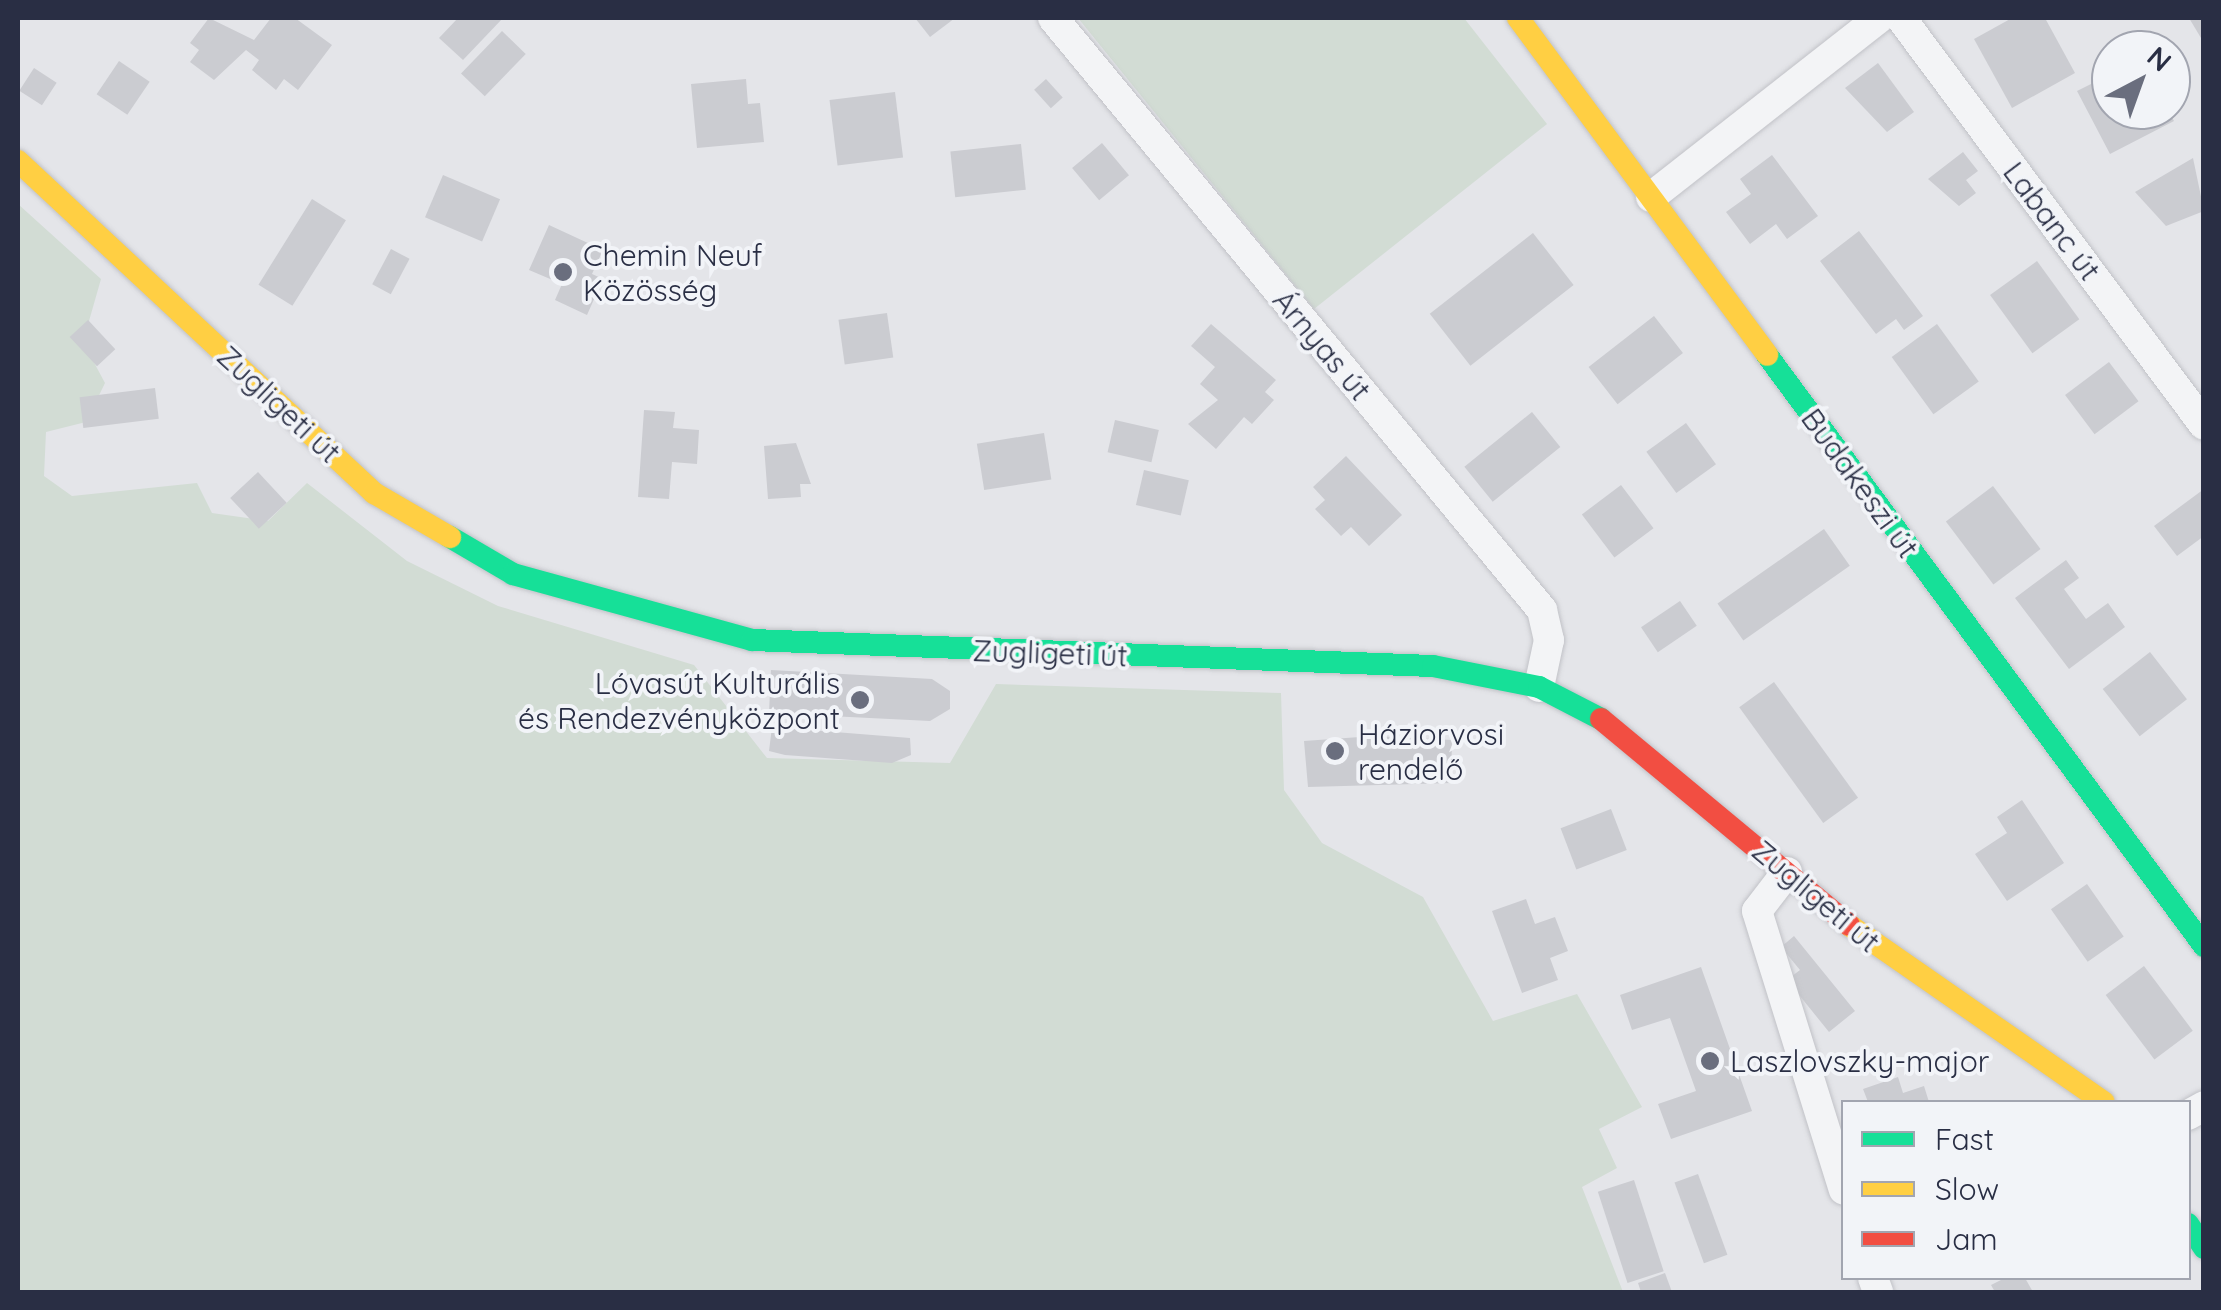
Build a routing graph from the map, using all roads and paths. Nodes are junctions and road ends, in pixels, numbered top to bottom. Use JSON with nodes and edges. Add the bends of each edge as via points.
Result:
{"nodes":[{"id":1,"x":1053,"y":18,"type":"edge"},
{"id":2,"x":1518,"y":18,"type":"edge"},
{"id":3,"x":1879,"y":18,"type":"edge"},
{"id":4,"x":1901,"y":18,"type":"edge"},
{"id":5,"x":18,"y":161,"type":"edge"},
{"id":6,"x":1651,"y":197,"type":"junction"},
{"id":7,"x":2204,"y":425,"type":"edge"},
{"id":8,"x":1539,"y":686,"type":"junction"},
{"id":9,"x":1788,"y":872,"type":"junction"},
{"id":10,"x":2204,"y":946,"type":"edge"},
{"id":11,"x":2101,"y":1100,"type":"edge"},
{"id":12,"x":1841,"y":1180,"type":"edge"}],
"edges":[{"from":1,"to":8,"type":"street","name":"Árnyas út","via":[[1542,610],[1549,640]]},
{"from":2,"to":6,"type":"street","name":"Budakeszi út"},
{"from":3,"to":6,"type":"street"},
{"from":4,"to":7,"type":"street","name":"Labanc út"},
{"from":5,"to":8,"type":"street","name":"Zugligeti út","via":[[374,494],[513,574],[752,640],[1433,666]]},
{"from":6,"to":10,"type":"street","name":"Budakeszi út"},
{"from":8,"to":9,"type":"street","name":"Zugligeti út","via":[[1617,726]]},
{"from":9,"to":11,"type":"street","name":"Zugligeti út","via":[[1910,973]]},
{"from":9,"to":12,"type":"street","via":[[1756,911]]}]}
